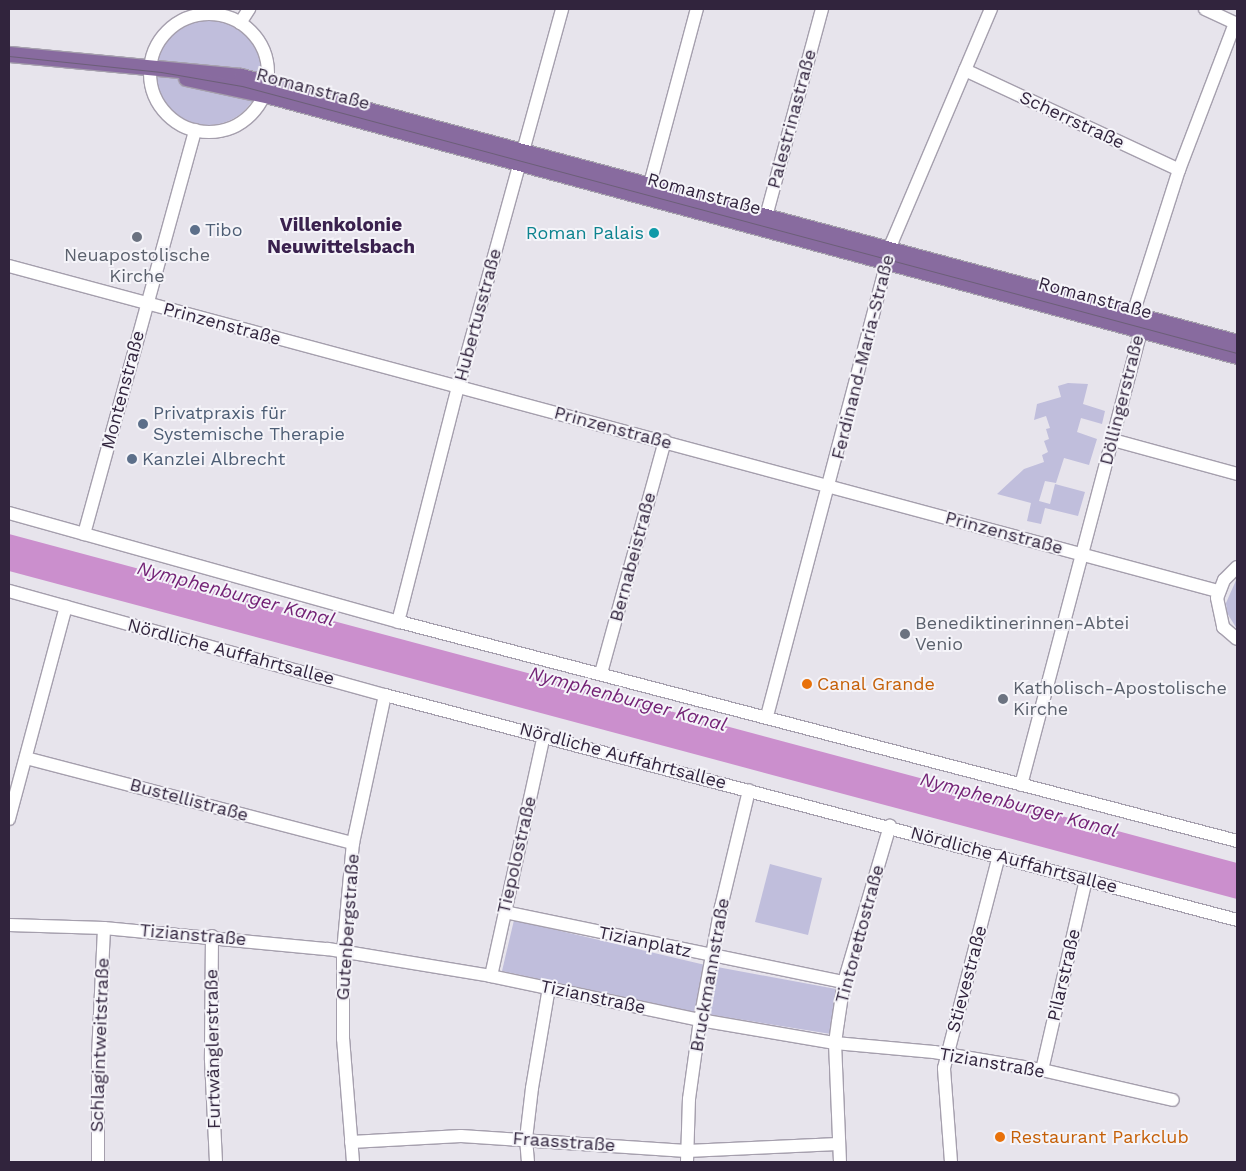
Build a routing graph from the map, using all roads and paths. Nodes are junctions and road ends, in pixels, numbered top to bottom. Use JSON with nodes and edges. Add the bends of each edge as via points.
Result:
{"nodes":[{"id":1,"x":249,"y":9,"type":"edge"},
{"id":2,"x":562,"y":9,"type":"edge"},
{"id":3,"x":697,"y":9,"type":"edge"},
{"id":4,"x":822,"y":9,"type":"edge"},
{"id":5,"x":991,"y":9,"type":"edge"},
{"id":6,"x":1205,"y":9,"type":"edge"},
{"id":7,"x":180,"y":14,"type":"edge"},
{"id":8,"x":240,"y":23,"type":"junction"},
{"id":9,"x":1236,"y":24,"type":"edge"},
{"id":10,"x":9,"y":54,"type":"edge"},
{"id":11,"x":155,"y":69,"type":"junction"},
{"id":12,"x":964,"y":70,"type":"junction"},
{"id":13,"x":265,"y":89,"type":"junction"},
{"id":14,"x":194,"y":130,"type":"junction"},
{"id":15,"x":521,"y":157,"type":"junction"},
{"id":16,"x":1179,"y":170,"type":"junction"},
{"id":17,"x":648,"y":191,"type":"junction"},
{"id":18,"x":764,"y":222,"type":"junction"},
{"id":19,"x":889,"y":255,"type":"junction"},
{"id":20,"x":9,"y":266,"type":"edge"},
{"id":21,"x":147,"y":304,"type":"junction"},
{"id":22,"x":1133,"y":314,"type":"junction"},
{"id":23,"x":1142,"y":330,"type":"junction"},
{"id":24,"x":1237,"y":342,"type":"edge"},
{"id":25,"x":1237,"y":356,"type":"edge"},
{"id":26,"x":458,"y":387,"type":"junction"},
{"id":27,"x":1113,"y":440,"type":"junction"},
{"id":28,"x":665,"y":441,"type":"junction"},
{"id":29,"x":1237,"y":474,"type":"edge"},
{"id":30,"x":829,"y":486,"type":"junction"},
{"id":31,"x":9,"y":512,"type":"edge"},
{"id":32,"x":84,"y":534,"type":"junction"},
{"id":33,"x":1083,"y":554,"type":"junction"},
{"id":34,"x":1237,"y":567,"type":"edge"},
{"id":35,"x":9,"y":591,"type":"edge"},
{"id":36,"x":1218,"y":591,"type":"junction"},
{"id":37,"x":66,"y":606,"type":"junction"},
{"id":38,"x":398,"y":622,"type":"junction"},
{"id":39,"x":1237,"y":639,"type":"edge"},
{"id":40,"x":602,"y":673,"type":"junction"},
{"id":41,"x":385,"y":695,"type":"junction"},
{"id":42,"x":767,"y":716,"type":"junction"},
{"id":43,"x":544,"y":735,"type":"junction"},
{"id":44,"x":26,"y":758,"type":"junction"},
{"id":45,"x":1022,"y":785,"type":"junction"},
{"id":46,"x":749,"y":790,"type":"junction"},
{"id":47,"x":12,"y":796,"type":"edge"},
{"id":48,"x":9,"y":819,"type":"edge"},
{"id":49,"x":890,"y":826,"type":"junction"},
{"id":50,"x":1237,"y":841,"type":"edge"},
{"id":51,"x":353,"y":843,"type":"junction"},
{"id":52,"x":999,"y":856,"type":"junction"},
{"id":53,"x":1086,"y":880,"type":"junction"},
{"id":54,"x":505,"y":912,"type":"junction"},
{"id":55,"x":1237,"y":920,"type":"edge"},
{"id":56,"x":9,"y":925,"type":"edge"},
{"id":57,"x":104,"y":928,"type":"junction"},
{"id":58,"x":212,"y":936,"type":"junction"},
{"id":59,"x":343,"y":952,"type":"junction"},
{"id":60,"x":712,"y":956,"type":"junction"},
{"id":61,"x":491,"y":976,"type":"junction"},
{"id":62,"x":844,"y":982,"type":"junction"},
{"id":63,"x":549,"y":988,"type":"junction"},
{"id":64,"x":700,"y":1020,"type":"junction"},
{"id":65,"x":835,"y":1043,"type":"junction"},
{"id":66,"x":947,"y":1055,"type":"junction"},
{"id":67,"x":1042,"y":1070,"type":"junction"},
{"id":68,"x":1173,"y":1100,"type":"dead end"},
{"id":69,"x":526,"y":1138,"type":"junction"},
{"id":70,"x":351,"y":1142,"type":"junction"},
{"id":71,"x":838,"y":1144,"type":"junction"},
{"id":72,"x":687,"y":1157,"type":"edge"},
{"id":73,"x":98,"y":1162,"type":"edge"},
{"id":74,"x":216,"y":1162,"type":"edge"},
{"id":75,"x":353,"y":1162,"type":"edge"},
{"id":76,"x":528,"y":1162,"type":"edge"},
{"id":77,"x":840,"y":1162,"type":"edge"},
{"id":78,"x":951,"y":1162,"type":"edge"}],
"edges":[{"from":1,"to":8,"type":"street"},
{"from":2,"to":15,"type":"street","name":"Hubertusstraße"},
{"from":3,"to":17,"type":"street"},
{"from":4,"to":18,"type":"street","name":"Palestrinastraße"},
{"from":5,"to":12,"type":"street","name":"Ferdinand-Maria-Straße"},
{"from":6,"to":9,"type":"street"},
{"from":7,"to":8,"type":"street","via":[[212,14]]},
{"from":7,"to":11,"type":"street","via":[[158,43]]},
{"from":8,"to":13,"type":"street","via":[[262,47],[268,68]]},
{"from":9,"to":16,"type":"street","name":"Döllingerstraße"},
{"from":10,"to":11,"type":"main road","name":"Romanstraße"},
{"from":11,"to":13,"type":"main road","name":"Romanstraße"},
{"from":11,"to":14,"type":"street","via":[[152,88],[160,107],[176,122]]},
{"from":12,"to":16,"type":"street","name":"Scherrstraße"},
{"from":12,"to":19,"type":"street","name":"Ferdinand-Maria-Straße"},
{"from":13,"to":14,"type":"street","via":[[254,111],[237,125],[216,132]]},
{"from":13,"to":15,"type":"main road","name":"Romanstraße"},
{"from":14,"to":21,"type":"street","name":"Montenstraße"},
{"from":15,"to":17,"type":"main road","name":"Romanstraße"},
{"from":15,"to":26,"type":"street","name":"Hubertusstraße"},
{"from":16,"to":22,"type":"street","name":"Döllingerstraße"},
{"from":17,"to":18,"type":"main road","name":"Romanstraße"},
{"from":18,"to":19,"type":"main road","name":"Romanstraße"},
{"from":19,"to":22,"type":"main road","name":"Romanstraße"},
{"from":19,"to":23,"type":"main road","name":"Romanstraße"},
{"from":19,"to":30,"type":"street","name":"Ferdinand-Maria-Straße"},
{"from":20,"to":21,"type":"street","name":"Prinzenstraße"},
{"from":21,"to":26,"type":"street","name":"Prinzenstraße"},
{"from":21,"to":32,"type":"street","name":"Montenstraße"},
{"from":22,"to":23,"type":"street","name":"Döllingerstraße"},
{"from":22,"to":24,"type":"main road","name":"Romanstraße"},
{"from":23,"to":25,"type":"main road","name":"Romanstraße"},
{"from":23,"to":27,"type":"street","name":"Döllingerstraße"},
{"from":26,"to":28,"type":"street","name":"Prinzenstraße"},
{"from":26,"to":38,"type":"street","name":"Hubertusstraße"},
{"from":27,"to":29,"type":"street"},
{"from":27,"to":33,"type":"street","name":"Döllingerstraße"},
{"from":28,"to":30,"type":"street","name":"Prinzenstraße"},
{"from":28,"to":40,"type":"street","name":"Bernabeistraße"},
{"from":30,"to":33,"type":"street","name":"Prinzenstraße"},
{"from":30,"to":42,"type":"street","name":"Ferdinand-Maria-Straße"},
{"from":31,"to":32,"type":"street"},
{"from":32,"to":38,"type":"street"},
{"from":33,"to":36,"type":"street","name":"Prinzenstraße"},
{"from":33,"to":45,"type":"street","name":"Döllingerstraße"},
{"from":34,"to":36,"type":"street"},
{"from":35,"to":37,"type":"street","name":"Nördliche Auffahrtsallee"},
{"from":36,"to":39,"type":"street","via":[[1220,619]]},
{"from":37,"to":41,"type":"street","name":"Nördliche Auffahrtsallee"},
{"from":37,"to":44,"type":"street"},
{"from":38,"to":40,"type":"street"},
{"from":40,"to":42,"type":"street"},
{"from":41,"to":43,"type":"street","name":"Nördliche Auffahrtsallee"},
{"from":41,"to":51,"type":"street","name":"Gutenbergstraße"},
{"from":42,"to":45,"type":"street"},
{"from":43,"to":46,"type":"street","name":"Nördliche Auffahrtsallee"},
{"from":43,"to":54,"type":"street","name":"Tiepolostraße"},
{"from":44,"to":47,"type":"street"},
{"from":44,"to":51,"type":"street","name":"Bustellistraße"},
{"from":45,"to":50,"type":"street"},
{"from":46,"to":49,"type":"street","name":"Nördliche Auffahrtsallee"},
{"from":46,"to":60,"type":"street","name":"Bruckmannstraße"},
{"from":47,"to":48,"type":"street"},
{"from":49,"to":52,"type":"street","name":"Nördliche Auffahrtsallee"},
{"from":49,"to":62,"type":"street","name":"Tintorettostraße"},
{"from":51,"to":59,"type":"street","name":"Gutenbergstraße"},
{"from":52,"to":53,"type":"street","name":"Nördliche Auffahrtsallee"},
{"from":52,"to":66,"type":"street","name":"Stievestraße"},
{"from":53,"to":55,"type":"street","name":"Nördliche Auffahrtsallee"},
{"from":53,"to":67,"type":"street","name":"Pilarstraße"},
{"from":54,"to":60,"type":"street","name":"Tizianplatz"},
{"from":54,"to":61,"type":"street","name":"Tiepolostraße"},
{"from":56,"to":57,"type":"street","name":"Tizianstraße"},
{"from":57,"to":58,"type":"street","name":"Tizianstraße"},
{"from":57,"to":73,"type":"street","name":"Schlagintweitstraße"},
{"from":58,"to":59,"type":"street","name":"Tizianstraße"},
{"from":58,"to":74,"type":"street","name":"Furtwänglerstraße","via":[[211,1060]]},
{"from":59,"to":61,"type":"street","name":"Tizianstraße"},
{"from":59,"to":70,"type":"street","name":"Gutenbergstraße","via":[[343,1039]]},
{"from":60,"to":62,"type":"street","name":"Tizianplatz"},
{"from":60,"to":64,"type":"street","name":"Bruckmannstraße"},
{"from":61,"to":63,"type":"street","name":"Tizianstraße"},
{"from":62,"to":65,"type":"street","name":"Tintorettostraße"},
{"from":63,"to":64,"type":"street","name":"Tizianstraße"},
{"from":63,"to":69,"type":"street"},
{"from":64,"to":65,"type":"street","name":"Tizianstraße"},
{"from":64,"to":72,"type":"street","name":"Bruckmannstraße","via":[[689,1099]]},
{"from":65,"to":66,"type":"street","name":"Tizianstraße"},
{"from":65,"to":71,"type":"street","name":"Tintorettostraße"},
{"from":66,"to":67,"type":"street","name":"Tizianstraße"},
{"from":66,"to":78,"type":"street","name":"Stievestraße","via":[[943,1084]]},
{"from":67,"to":68,"type":"street","name":"Tizianstraße"},
{"from":69,"to":70,"type":"street","name":"Fraasstraße","via":[[419,1137]]},
{"from":69,"to":72,"type":"street","name":"Fraasstraße"},
{"from":69,"to":76,"type":"street"},
{"from":70,"to":75,"type":"street","name":"Gutenbergstraße"},
{"from":71,"to":72,"type":"street","name":"Fraasstraße"},
{"from":71,"to":77,"type":"street","name":"Tintorettostraße"}]}
